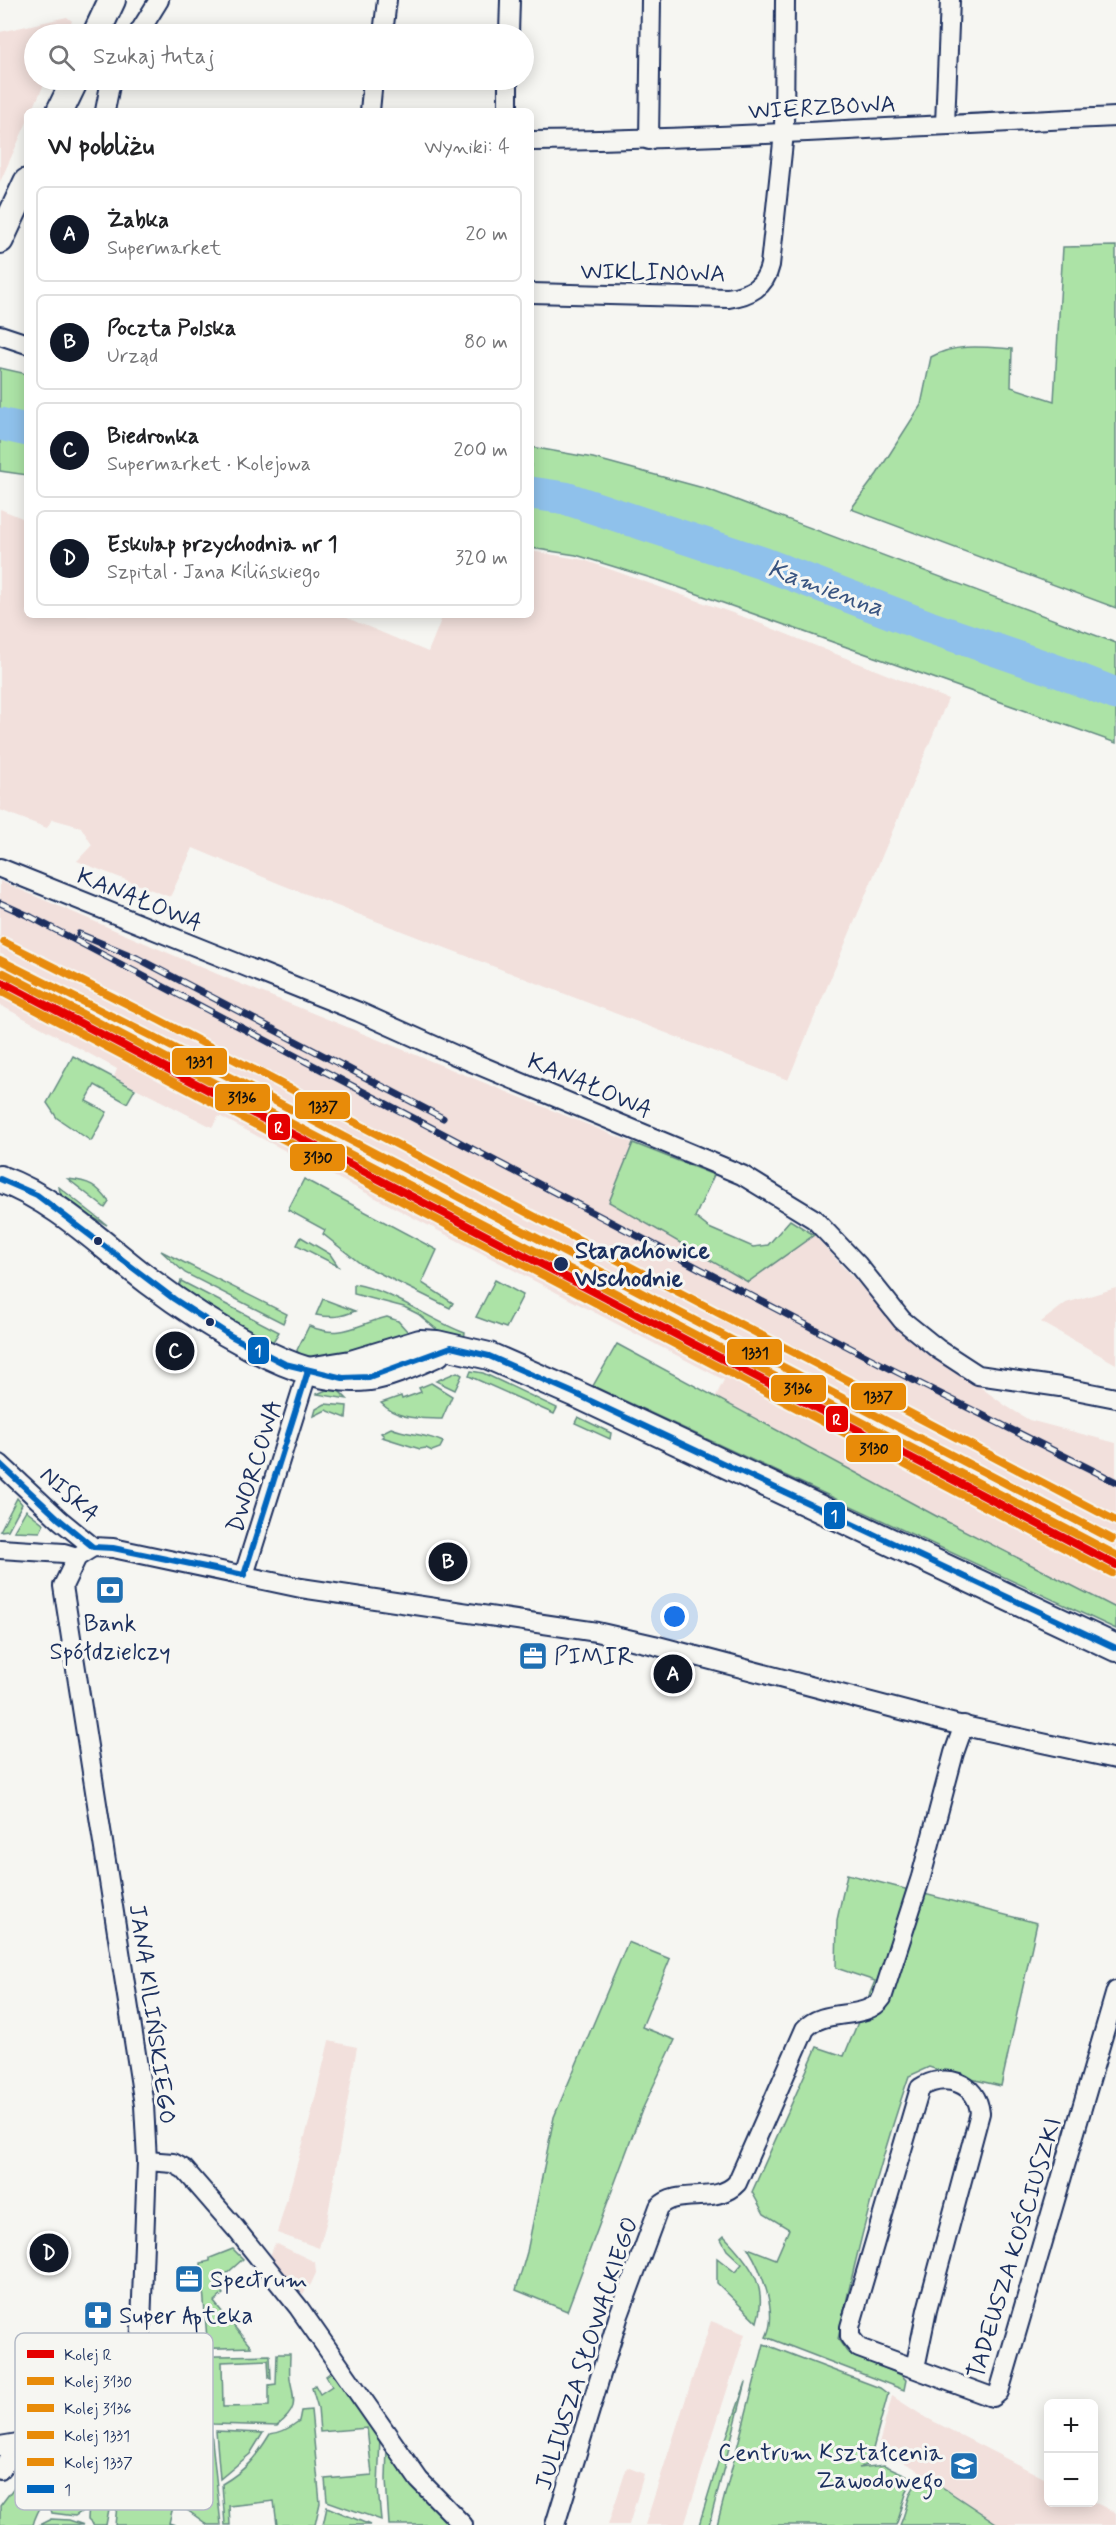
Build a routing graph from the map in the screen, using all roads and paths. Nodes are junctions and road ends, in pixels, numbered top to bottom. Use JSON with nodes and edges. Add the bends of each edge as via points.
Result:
{"nodes":[{"id":1,"x":112,"y":0,"type":"edge"},
{"id":2,"x":159,"y":0,"type":"edge"},
{"id":3,"x":387,"y":0,"type":"edge"},
{"id":4,"x":510,"y":0,"type":"edge"},
{"id":5,"x":651,"y":0,"type":"edge"},
{"id":6,"x":785,"y":0,"type":"edge"},
{"id":7,"x":950,"y":0,"type":"edge"},
{"id":8,"x":101,"y":24,"type":"edge"},
{"id":9,"x":144,"y":24,"type":"edge"},
{"id":10,"x":384,"y":24,"type":"edge"},
{"id":11,"x":509,"y":24,"type":"edge"},
{"id":12,"x":70,"y":90,"type":"edge"},
{"id":13,"x":109,"y":90,"type":"edge"},
{"id":14,"x":372,"y":90,"type":"edge"},
{"id":15,"x":508,"y":90,"type":"edge"},
{"id":16,"x":61,"y":108,"type":"edge"},
{"id":17,"x":106,"y":108,"type":"edge"},
{"id":18,"x":370,"y":108,"type":"edge"},
{"id":19,"x":508,"y":108,"type":"edge"},
{"id":20,"x":1116,"y":117,"type":"edge"},
{"id":21,"x":945,"y":124,"type":"junction"},
{"id":22,"x":784,"y":133,"type":"junction"},
{"id":23,"x":649,"y":140,"type":"junction"},
{"id":24,"x":534,"y":141,"type":"edge"},
{"id":25,"x":24,"y":188,"type":"edge"},
{"id":26,"x":0,"y":240,"type":"edge"},
{"id":27,"x":534,"y":293,"type":"edge"},
{"id":28,"x":0,"y":335,"type":"edge"},
{"id":29,"x":24,"y":343,"type":"edge"},
{"id":30,"x":0,"y":868,"type":"edge"},
{"id":31,"x":0,"y":1179,"type":"edge"},
{"id":32,"x":308,"y":1371,"type":"junction"},
{"id":33,"x":1116,"y":1398,"type":"edge"},
{"id":34,"x":0,"y":1464,"type":"edge"},
{"id":35,"x":93,"y":1547,"type":"junction"},
{"id":36,"x":0,"y":1549,"type":"edge"},
{"id":37,"x":77,"y":1557,"type":"junction"},
{"id":38,"x":244,"y":1575,"type":"junction"},
{"id":39,"x":1116,"y":1647,"type":"edge"},
{"id":40,"x":964,"y":1725,"type":"junction"},
{"id":41,"x":1116,"y":1759,"type":"edge"},
{"id":42,"x":1116,"y":1991,"type":"edge"},
{"id":43,"x":147,"y":2161,"type":"junction"},
{"id":44,"x":141,"y":2333,"type":"edge"},
{"id":45,"x":915,"y":2368,"type":"junction"},
{"id":46,"x":15,"y":2444,"type":"edge"},
{"id":47,"x":0,"y":2446,"type":"edge"},
{"id":48,"x":15,"y":2452,"type":"edge"},
{"id":49,"x":0,"y":2470,"type":"edge"},
{"id":50,"x":463,"y":2525,"type":"edge"},
{"id":51,"x":555,"y":2525,"type":"edge"}],
"edges":[{"from":1,"to":8,"type":"street"},
{"from":2,"to":9,"type":"street"},
{"from":3,"to":10,"type":"street"},
{"from":4,"to":11,"type":"street"},
{"from":5,"to":23,"type":"street"},
{"from":6,"to":22,"type":"street","name":"WIKLINOWA"},
{"from":7,"to":21,"type":"street"},
{"from":12,"to":16,"type":"street"},
{"from":13,"to":17,"type":"street"},
{"from":14,"to":18,"type":"street"},
{"from":15,"to":19,"type":"street"},
{"from":20,"to":21,"type":"street","name":"WIERZBOWA"},
{"from":21,"to":22,"type":"street","name":"WIERZBOWA"},
{"from":22,"to":23,"type":"street","name":"WIERZBOWA"},
{"from":22,"to":27,"type":"street","name":"WIKLINOWA","via":[[770,265],[765,279],[753,291],[736,297],[709,298]]},
{"from":23,"to":24,"type":"street","name":"WIERZBOWA"},
{"from":25,"to":26,"type":"street"},
{"from":28,"to":29,"type":"street"},
{"from":30,"to":33,"type":"street","name":"KANAŁOWA","via":[[359,1012],[742,1175],[814,1219],[902,1320],[978,1375]]},
{"from":31,"to":32,"type":"street","via":[[37,1195],[204,1319],[278,1361]]},
{"from":32,"to":38,"type":"street","name":"DWORCOWA"},
{"from":32,"to":39,"type":"street","via":[[343,1378],[369,1377],[452,1347],[489,1356]]},
{"from":34,"to":35,"type":"street","name":"NISKA"},
{"from":35,"to":37,"type":"street"},
{"from":35,"to":38,"type":"street","name":"NISKA"},
{"from":36,"to":37,"type":"street"},
{"from":37,"to":43,"type":"street","name":"JANA KILIŃSKIEGO","via":[[63,1586],[145,2119]]},
{"from":38,"to":40,"type":"street","name":"NISKA","via":[[301,1588],[597,1632]]},
{"from":40,"to":41,"type":"street","name":"NISKA"},
{"from":40,"to":51,"type":"street","name":"JULIUSZA SŁOWACKIEGO","via":[[882,1998],[873,2007],[822,2019],[805,2029],[738,2183],[712,2195],[669,2200],[659,2207],[619,2315]]},
{"from":42,"to":45,"type":"street","name":"TADEUSZA KOŚCIUSZKI","via":[[999,2392],[989,2396]]},
{"from":43,"to":44,"type":"street","name":"JANA KILIŃSKIEGO"},
{"from":43,"to":50,"type":"street","via":[[173,2163],[184,2169],[222,2212],[299,2308],[419,2480]]},
{"from":45,"to":45,"type":"street","name":"TADEUSZA KOŚCIUSZKI","via":[[859,2348],[850,2337],[850,2327],[920,2088],[929,2082],[951,2081],[968,2087],[976,2096],[980,2113]]},
{"from":46,"to":47,"type":"street","name":"JANA KILIŃSKIEGO"},
{"from":48,"to":49,"type":"street","name":"JANA KILIŃSKIEGO"}]}
